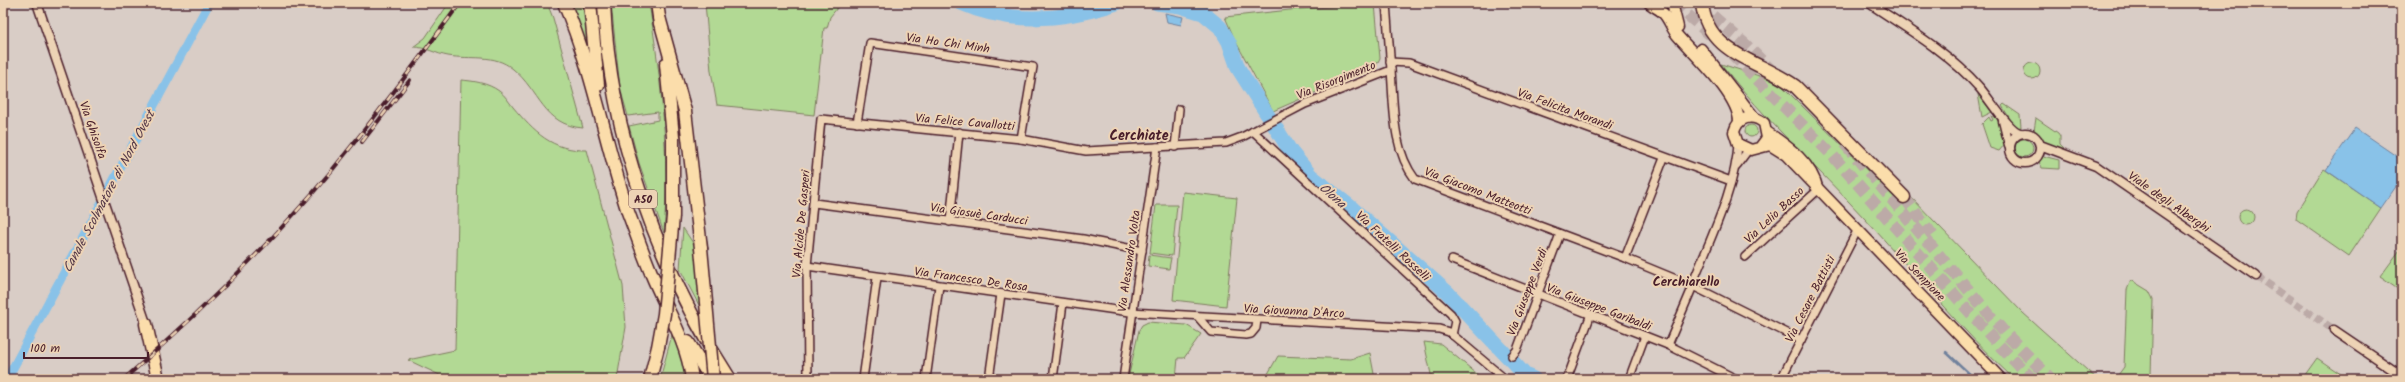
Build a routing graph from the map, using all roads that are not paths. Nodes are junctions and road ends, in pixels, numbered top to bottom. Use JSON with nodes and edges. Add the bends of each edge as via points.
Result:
{"nodes":[{"id":1,"x":37,"y":3,"type":"edge"},
{"id":2,"x":564,"y":3,"type":"edge"},
{"id":3,"x":590,"y":3,"type":"edge"},
{"id":4,"x":604,"y":3,"type":"edge"},
{"id":5,"x":657,"y":3,"type":"edge"},
{"id":6,"x":1386,"y":3,"type":"edge"},
{"id":7,"x":1669,"y":3,"type":"edge"},
{"id":8,"x":1672,"y":3,"type":"edge"},
{"id":9,"x":1702,"y":3,"type":"edge"},
{"id":10,"x":1869,"y":3,"type":"edge"},
{"id":11,"x":1651,"y":5,"type":"edge"},
{"id":12,"x":659,"y":17,"type":"junction"},
{"id":13,"x":1390,"y":62,"type":"junction"},
{"id":14,"x":1391,"y":70,"type":"junction"},
{"id":15,"x":1178,"y":109,"type":"dead end"},
{"id":16,"x":2000,"y":113,"type":"junction"},
{"id":17,"x":1754,"y":117,"type":"junction"},
{"id":18,"x":821,"y":119,"type":"joint"},
{"id":19,"x":1739,"y":122,"type":"junction"},
{"id":20,"x":857,"y":123,"type":"junction"},
{"id":21,"x":1253,"y":131,"type":"junction"},
{"id":22,"x":959,"y":132,"type":"junction"},
{"id":23,"x":1767,"y":132,"type":"junction"},
{"id":24,"x":2020,"y":133,"type":"junction"},
{"id":25,"x":1021,"y":138,"type":"junction"},
{"id":26,"x":606,"y":140,"type":"junction"},
{"id":27,"x":1738,"y":144,"type":"junction"},
{"id":28,"x":1761,"y":146,"type":"junction"},
{"id":29,"x":2009,"y":146,"type":"junction"},
{"id":30,"x":1157,"y":147,"type":"junction"},
{"id":31,"x":1175,"y":147,"type":"junction"},
{"id":32,"x":1749,"y":149,"type":"junction"},
{"id":33,"x":2040,"y":149,"type":"junction"},
{"id":34,"x":1664,"y":158,"type":"junction"},
{"id":35,"x":1736,"y":167,"type":"junction"},
{"id":36,"x":1731,"y":181,"type":"junction"},
{"id":37,"x":1818,"y":190,"type":"junction"},
{"id":38,"x":1904,"y":197,"type":"tunnel mouth"},
{"id":39,"x":814,"y":203,"type":"junction"},
{"id":40,"x":950,"y":222,"type":"junction"},
{"id":41,"x":1858,"y":229,"type":"junction"},
{"id":42,"x":1560,"y":234,"type":"junction"},
{"id":43,"x":1142,"y":251,"type":"junction"},
{"id":44,"x":1745,"y":257,"type":"dead end"},
{"id":45,"x":1625,"y":258,"type":"junction"},
{"id":46,"x":1452,"y":260,"type":"dead end"},
{"id":47,"x":807,"y":266,"type":"junction"},
{"id":48,"x":2256,"y":276,"type":"tunnel mouth"},
{"id":49,"x":877,"y":278,"type":"junction"},
{"id":50,"x":939,"y":286,"type":"junction"},
{"id":51,"x":1692,"y":286,"type":"junction"},
{"id":52,"x":1001,"y":294,"type":"junction"},
{"id":53,"x":1537,"y":294,"type":"junction"},
{"id":54,"x":1063,"y":303,"type":"junction"},
{"id":55,"x":670,"y":312,"type":"junction"},
{"id":56,"x":1133,"y":312,"type":"junction"},
{"id":57,"x":1591,"y":314,"type":"junction"},
{"id":58,"x":1198,"y":317,"type":"junction"},
{"id":59,"x":1257,"y":320,"type":"junction"},
{"id":60,"x":146,"y":324,"type":"junction"},
{"id":61,"x":2334,"y":330,"type":"tunnel mouth"},
{"id":62,"x":1452,"y":335,"type":"junction"},
{"id":63,"x":1645,"y":336,"type":"junction"},
{"id":64,"x":1801,"y":340,"type":"junction"},
{"id":65,"x":1668,"y":345,"type":"junction"},
{"id":66,"x":1512,"y":356,"type":"dead end"},
{"id":67,"x":2402,"y":376,"type":"edge"},
{"id":68,"x":158,"y":379,"type":"edge"},
{"id":69,"x":164,"y":379,"type":"edge"},
{"id":70,"x":650,"y":379,"type":"edge"},
{"id":71,"x":692,"y":379,"type":"edge"},
{"id":72,"x":712,"y":379,"type":"edge"},
{"id":73,"x":730,"y":379,"type":"edge"},
{"id":74,"x":808,"y":379,"type":"edge"},
{"id":75,"x":863,"y":379,"type":"edge"},
{"id":76,"x":926,"y":379,"type":"edge"},
{"id":77,"x":989,"y":379,"type":"edge"},
{"id":78,"x":1053,"y":379,"type":"edge"},
{"id":79,"x":1123,"y":379,"type":"edge"},
{"id":80,"x":1505,"y":379,"type":"edge"},
{"id":81,"x":1567,"y":379,"type":"edge"},
{"id":82,"x":1629,"y":379,"type":"edge"},
{"id":83,"x":1736,"y":379,"type":"edge"},
{"id":84,"x":1781,"y":379,"type":"edge"},
{"id":85,"x":2001,"y":379,"type":"edge"}],
"edges":[{"from":1,"to":60,"type":"street","name":"Via Ghisolfa"},
{"from":2,"to":26,"type":"highway","via":[[584,54]]},
{"from":3,"to":26,"type":"highway"},
{"from":4,"to":73,"type":"highway","number":"A50","via":[[614,99],[638,184],[685,299]]},
{"from":5,"to":12,"type":"highway","number":"A50"},
{"from":6,"to":13,"type":"street","name":"Via Risorgimento"},
{"from":7,"to":11,"type":"main road","via":[[1661,8]]},
{"from":8,"to":17,"type":"main road","via":[[1678,26],[1701,48]]},
{"from":9,"to":38,"type":"highway","via":[[1706,24],[1722,46],[1795,86]]},
{"from":10,"to":16,"type":"street","via":[[1963,70]]},
{"from":11,"to":19,"type":"main road","via":[[1662,12],[1677,35],[1695,52],[1728,94],[1737,108]]},
{"from":12,"to":70,"type":"highway","number":"A50","bridge":true,"via":[[673,137],[673,216],[667,292]]},
{"from":12,"to":72,"type":"highway","bridge":true,"via":[[685,111],[701,248]]},
{"from":13,"to":14,"type":"street","name":"Via Risorgimento"},
{"from":13,"to":34,"type":"street","name":"Via Felicita Morandi","via":[[1409,63]]},
{"from":14,"to":21,"type":"street","name":"Via Risorgimento","via":[[1286,113]]},
{"from":14,"to":42,"type":"street","name":"Via Giacomo Matteotti","via":[[1400,149],[1405,165],[1415,179]]},
{"from":15,"to":31,"type":"street"},
{"from":16,"to":24,"type":"street","via":[[2011,128]]},
{"from":16,"to":29,"type":"street"},
{"from":17,"to":19,"type":"main road"},
{"from":17,"to":23,"type":"main road","via":[[1764,123]]},
{"from":18,"to":20,"type":"street","name":"Via Felice Cavallotti"},
{"from":18,"to":39,"type":"street","name":"Via Alcide De Gasperi"},
{"from":19,"to":27,"type":"main road","via":[[1734,132]]},
{"from":20,"to":22,"type":"street","name":"Via Felice Cavallotti"},
{"from":20,"to":25,"type":"street","name":"Via Ho Chi Minh","via":[[870,43],[1032,67]]},
{"from":21,"to":31,"type":"street","name":"Via Risorgimento","via":[[1226,143]]},
{"from":21,"to":62,"type":"street","name":"Via Fratelli Rosselli","via":[[1450,314],[1455,321]]},
{"from":22,"to":25,"type":"street","name":"Via Felice Cavallotti"},
{"from":22,"to":40,"type":"street"},
{"from":23,"to":28,"type":"main road","via":[[1767,138]]},
{"from":23,"to":37,"type":"main road","name":"Via Sempione","via":[[1805,163],[1815,176]]},
{"from":24,"to":29,"type":"street","via":[[2013,138]]},
{"from":24,"to":33,"type":"street","via":[[2032,134]]},
{"from":25,"to":30,"type":"street","name":"Via Felice Cavallotti","via":[[1078,150],[1105,152]]},
{"from":26,"to":55,"type":"highway","via":[[640,246]]},
{"from":27,"to":32,"type":"main road"},
{"from":27,"to":35,"type":"street"},
{"from":28,"to":32,"type":"main road"},
{"from":28,"to":37,"type":"main road","name":"Via Sempione","via":[[1774,147]]},
{"from":29,"to":33,"type":"street","via":[[2014,159],[2023,164],[2032,162]]},
{"from":30,"to":31,"type":"street","name":"Via Felice Cavallotti"},
{"from":30,"to":43,"type":"street","name":"Via Alessandro Volta"},
{"from":32,"to":35,"type":"street"},
{"from":33,"to":48,"type":"street","name":"Viale degli Alberghi","via":[[2096,166]]},
{"from":34,"to":36,"type":"street","name":"Via Felicita Morandi"},
{"from":34,"to":45,"type":"street"},
{"from":35,"to":36,"type":"street"},
{"from":36,"to":51,"type":"street"},
{"from":37,"to":41,"type":"main road","name":"Via Sempione"},
{"from":37,"to":44,"type":"street","name":"Via Lelio Basso"},
{"from":39,"to":40,"type":"street","name":"Via Giosuè Carducci"},
{"from":39,"to":47,"type":"street","name":"Via Alcide De Gasperi"},
{"from":40,"to":43,"type":"street","name":"Via Giosuè Carducci","via":[[1083,239]]},
{"from":41,"to":64,"type":"street","name":"Via Cesare Battisti"},
{"from":41,"to":85,"type":"main road","name":"Via Sempione"},
{"from":42,"to":45,"type":"street","name":"Via Giacomo Matteotti"},
{"from":42,"to":53,"type":"street","name":"Via Giuseppe Verdi"},
{"from":43,"to":56,"type":"street","name":"Via Alessandro Volta"},
{"from":45,"to":51,"type":"street"},
{"from":46,"to":53,"type":"street","name":"Via Giuseppe Garibaldi"},
{"from":47,"to":49,"type":"street","name":"Via Francesco De Rosa"},
{"from":47,"to":74,"type":"street","name":"Via Alcide De Gasperi"},
{"from":49,"to":50,"type":"street","name":"Via Francesco De Rosa"},
{"from":49,"to":75,"type":"street"},
{"from":50,"to":52,"type":"street","name":"Via Francesco De Rosa"},
{"from":50,"to":76,"type":"street"},
{"from":51,"to":64,"type":"street"},
{"from":51,"to":65,"type":"street"},
{"from":52,"to":54,"type":"street","name":"Via Francesco De Rosa"},
{"from":52,"to":77,"type":"street"},
{"from":53,"to":57,"type":"street","name":"Via Giuseppe Garibaldi"},
{"from":53,"to":66,"type":"street","name":"Via Giuseppe Verdi","via":[[1517,350]]},
{"from":54,"to":56,"type":"street","name":"Via Francesco De Rosa"},
{"from":54,"to":78,"type":"street"},
{"from":55,"to":71,"type":"highway","via":[[687,355]]},
{"from":55,"to":72,"type":"highway"},
{"from":56,"to":58,"type":"street","name":"Via Giovanna D'Arco"},
{"from":56,"to":79,"type":"street","name":"Via Alessandro Volta"},
{"from":57,"to":63,"type":"street","name":"Via Giuseppe Garibaldi"},
{"from":57,"to":81,"type":"street"},
{"from":58,"to":59,"type":"street","name":"Via Giovanna D'Arco"},
{"from":58,"to":59,"type":"street","via":[[1211,332],[1230,335],[1251,334],[1256,328]]},
{"from":59,"to":62,"type":"street","name":"Via Giovanna D'Arco","via":[[1439,329]]},
{"from":60,"to":68,"type":"highway"},
{"from":60,"to":69,"type":"street","name":"Via Ghisolfa"},
{"from":61,"to":67,"type":"street"},
{"from":62,"to":80,"type":"street"},
{"from":63,"to":65,"type":"street","name":"Via Giuseppe Garibaldi"},
{"from":63,"to":82,"type":"street"},
{"from":64,"to":84,"type":"street","name":"Via Cesare Battisti"},
{"from":65,"to":83,"type":"street","name":"Via Giuseppe Garibaldi"}]}
